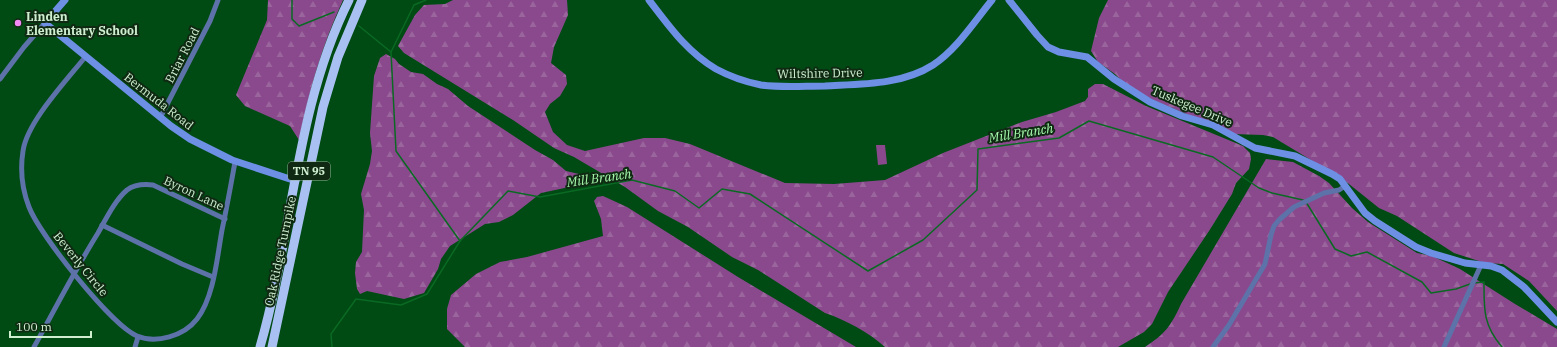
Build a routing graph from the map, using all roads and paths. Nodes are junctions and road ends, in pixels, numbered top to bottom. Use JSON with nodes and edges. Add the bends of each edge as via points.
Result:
{"nodes":[{"id":1,"x":65,"y":0,"type":"edge"},
{"id":2,"x":218,"y":0,"type":"edge"},
{"id":3,"x":349,"y":0,"type":"edge"},
{"id":4,"x":362,"y":0,"type":"edge"},
{"id":5,"x":649,"y":0,"type":"edge"},
{"id":6,"x":992,"y":0,"type":"edge"},
{"id":7,"x":1009,"y":0,"type":"edge"},
{"id":8,"x":45,"y":23,"type":"junction"},
{"id":9,"x":86,"y":56,"type":"junction"},
{"id":10,"x":0,"y":79,"type":"edge"},
{"id":11,"x":160,"y":118,"type":"junction"},
{"id":12,"x":235,"y":162,"type":"junction"},
{"id":13,"x":296,"y":181,"type":"junction"},
{"id":14,"x":306,"y":184,"type":"junction"},
{"id":15,"x":1345,"y":186,"type":"junction"},
{"id":16,"x":225,"y":219,"type":"junction"},
{"id":17,"x":102,"y":225,"type":"junction"},
{"id":18,"x":1481,"y":265,"type":"junction"},
{"id":19,"x":74,"y":273,"type":"junction"},
{"id":20,"x":213,"y":277,"type":"junction"},
{"id":21,"x":1557,"y":322,"type":"edge"},
{"id":22,"x":138,"y":337,"type":"junction"},
{"id":23,"x":34,"y":347,"type":"edge"},
{"id":24,"x":135,"y":347,"type":"edge"},
{"id":25,"x":260,"y":347,"type":"edge"},
{"id":26,"x":272,"y":347,"type":"edge"},
{"id":27,"x":1213,"y":347,"type":"edge"},
{"id":28,"x":1444,"y":347,"type":"edge"}],
"edges":[{"from":1,"to":8,"type":"street"},
{"from":2,"to":11,"type":"street","name":"Briar Road","via":[[210,21]]},
{"from":3,"to":13,"type":"highway","name":"Oak Ridge Turnpike","number":"TN 95","via":[[336,28],[317,84]]},
{"from":4,"to":14,"type":"highway","name":"Oak Ridge Turnpike","number":"TN 95","via":[[331,78]]},
{"from":5,"to":6,"type":"street","name":"Wiltshire Drive","via":[[684,44],[716,68],[761,85],[801,86],[890,81],[924,70],[948,52]]},
{"from":7,"to":15,"type":"street","name":"Tuskegee Drive","via":[[1048,47],[1059,52],[1087,56],[1114,79],[1150,102],[1182,116],[1213,125],[1263,151],[1289,154],[1304,159],[1336,177]]},
{"from":8,"to":9,"type":"street","name":"Bermuda Road"},
{"from":8,"to":10,"type":"street"},
{"from":9,"to":11,"type":"street","name":"Bermuda Road"},
{"from":9,"to":19,"type":"street","name":"Beverly Circle","via":[[32,126],[23,149],[21,166],[22,182],[30,209],[38,225]]},
{"from":11,"to":12,"type":"street","name":"Bermuda Road","via":[[190,139]]},
{"from":12,"to":13,"type":"street","name":"Bermuda Road"},
{"from":12,"to":16,"type":"street"},
{"from":13,"to":14,"type":"highway"},
{"from":13,"to":25,"type":"highway","name":"Oak Ridge Turnpike","number":"TN 95"},
{"from":14,"to":26,"type":"highway","name":"Oak Ridge Turnpike","number":"TN 95"},
{"from":15,"to":18,"type":"street","name":"Tuskegee Drive","via":[[1365,213],[1416,247],[1465,263]]},
{"from":15,"to":27,"type":"street","via":[[1294,207],[1274,226],[1265,264],[1230,325]]},
{"from":16,"to":17,"type":"street","name":"Byron Lane","via":[[166,190],[144,184],[126,191]]},
{"from":16,"to":20,"type":"street"},
{"from":17,"to":19,"type":"street","name":"Byron Lane"},
{"from":17,"to":20,"type":"street"},
{"from":18,"to":21,"type":"street","name":"Tuskegee Drive","via":[[1502,270],[1524,287]]},
{"from":18,"to":28,"type":"street"},
{"from":19,"to":22,"type":"street","name":"Beverly Circle","via":[[112,318]]},
{"from":19,"to":23,"type":"street","name":"Byron Lane"},
{"from":20,"to":22,"type":"street","via":[[203,310],[187,329],[164,338]]},
{"from":22,"to":24,"type":"street"}]}
